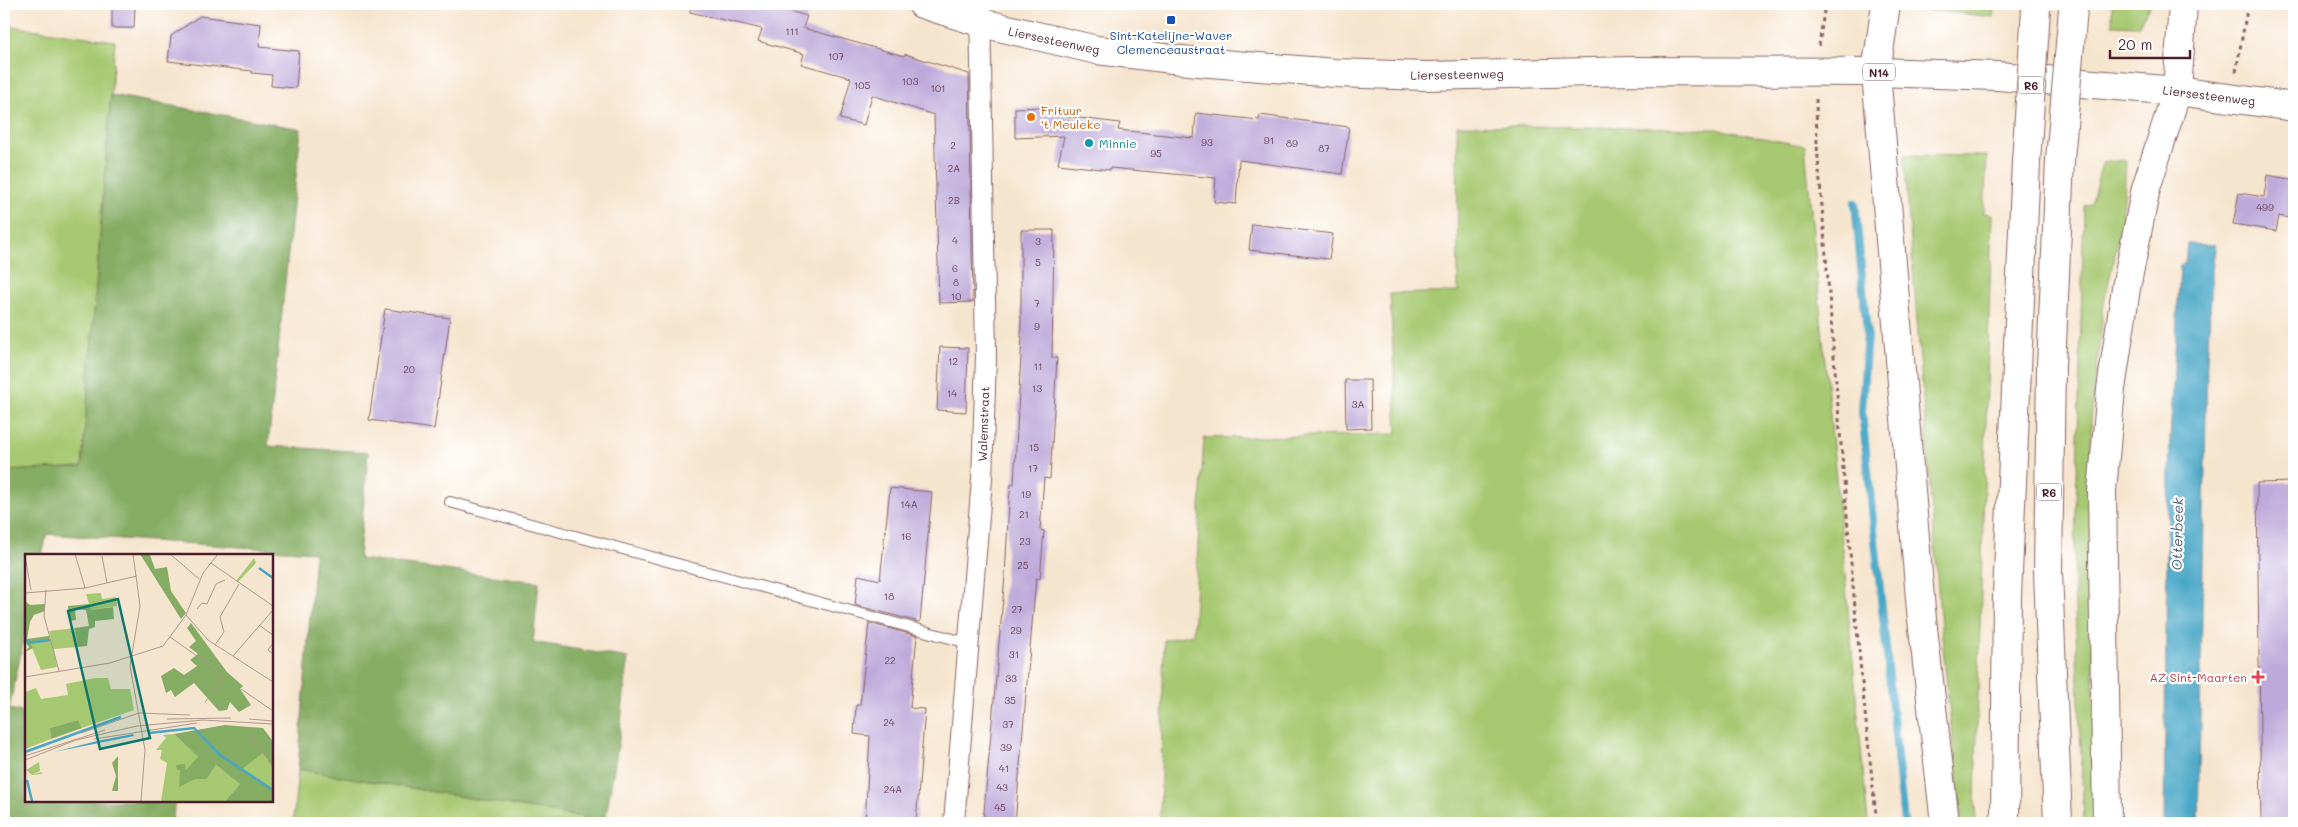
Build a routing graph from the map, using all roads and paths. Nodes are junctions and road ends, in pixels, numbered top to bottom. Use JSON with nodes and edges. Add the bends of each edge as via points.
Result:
{"nodes":[{"id":1,"x":922,"y":4,"type":"edge"},
{"id":2,"x":1825,"y":4,"type":"edge"},
{"id":3,"x":1886,"y":4,"type":"edge"},
{"id":4,"x":2183,"y":4,"type":"edge"},
{"id":5,"x":2248,"y":4,"type":"edge"},
{"id":6,"x":2036,"y":6,"type":"edge"},
{"id":7,"x":2074,"y":6,"type":"edge"},
{"id":8,"x":981,"y":13,"type":"edge"},
{"id":9,"x":1815,"y":72,"type":"junction"},
{"id":10,"x":1876,"y":72,"type":"junction"},
{"id":11,"x":2176,"y":91,"type":"junction"},
{"id":12,"x":2231,"y":98,"type":"junction"},
{"id":13,"x":2294,"y":107,"type":"edge"},
{"id":14,"x":450,"y":502,"type":"dead end"},
{"id":15,"x":968,"y":643,"type":"junction"},
{"id":16,"x":954,"y":823,"type":"edge"},
{"id":17,"x":1877,"y":823,"type":"edge"},
{"id":18,"x":1945,"y":823,"type":"edge"},
{"id":19,"x":2005,"y":823,"type":"edge"},
{"id":20,"x":2058,"y":823,"type":"edge"},
{"id":21,"x":2107,"y":823,"type":"edge"}],
"edges":[{"from":1,"to":8,"type":"main road","name":"Liersesteenweg","number":"N14"},
{"from":2,"to":9,"type":"path"},
{"from":3,"to":10,"type":"main road"},
{"from":4,"to":11,"type":"main road"},
{"from":5,"to":12,"type":"path"},
{"from":6,"to":19,"type":"main road","number":"R6","bridge":true,"via":[[2007,596]]},
{"from":7,"to":20,"type":"main road","number":"R6","bridge":true,"via":[[2060,160],[2051,367],[2048,572]]},
{"from":8,"to":9,"type":"main road","name":"Liersesteenweg","number":"N14","via":[[1097,50],[1335,73],[1426,76],[1642,71]]},
{"from":8,"to":15,"type":"street","name":"Walemstraat","via":[[986,357],[982,479]]},
{"from":9,"to":10,"type":"main road","name":"Liersesteenweg","number":"N14"},
{"from":9,"to":17,"type":"path","via":[[1817,146],[1843,463]]},
{"from":10,"to":11,"type":"main road","name":"Liersesteenweg","number":"N14","via":[[1998,76]]},
{"from":10,"to":18,"type":"main road","via":[[1921,610]]},
{"from":11,"to":12,"type":"main road","name":"Liersesteenweg","number":"N14"},
{"from":11,"to":21,"type":"main road","via":[[2146,188],[2111,388],[2102,491]]},
{"from":12,"to":13,"type":"main road","name":"Liersesteenweg","number":"N14"},
{"from":14,"to":15,"type":"lane"},
{"from":15,"to":16,"type":"street","name":"Walemstraat"}]}
